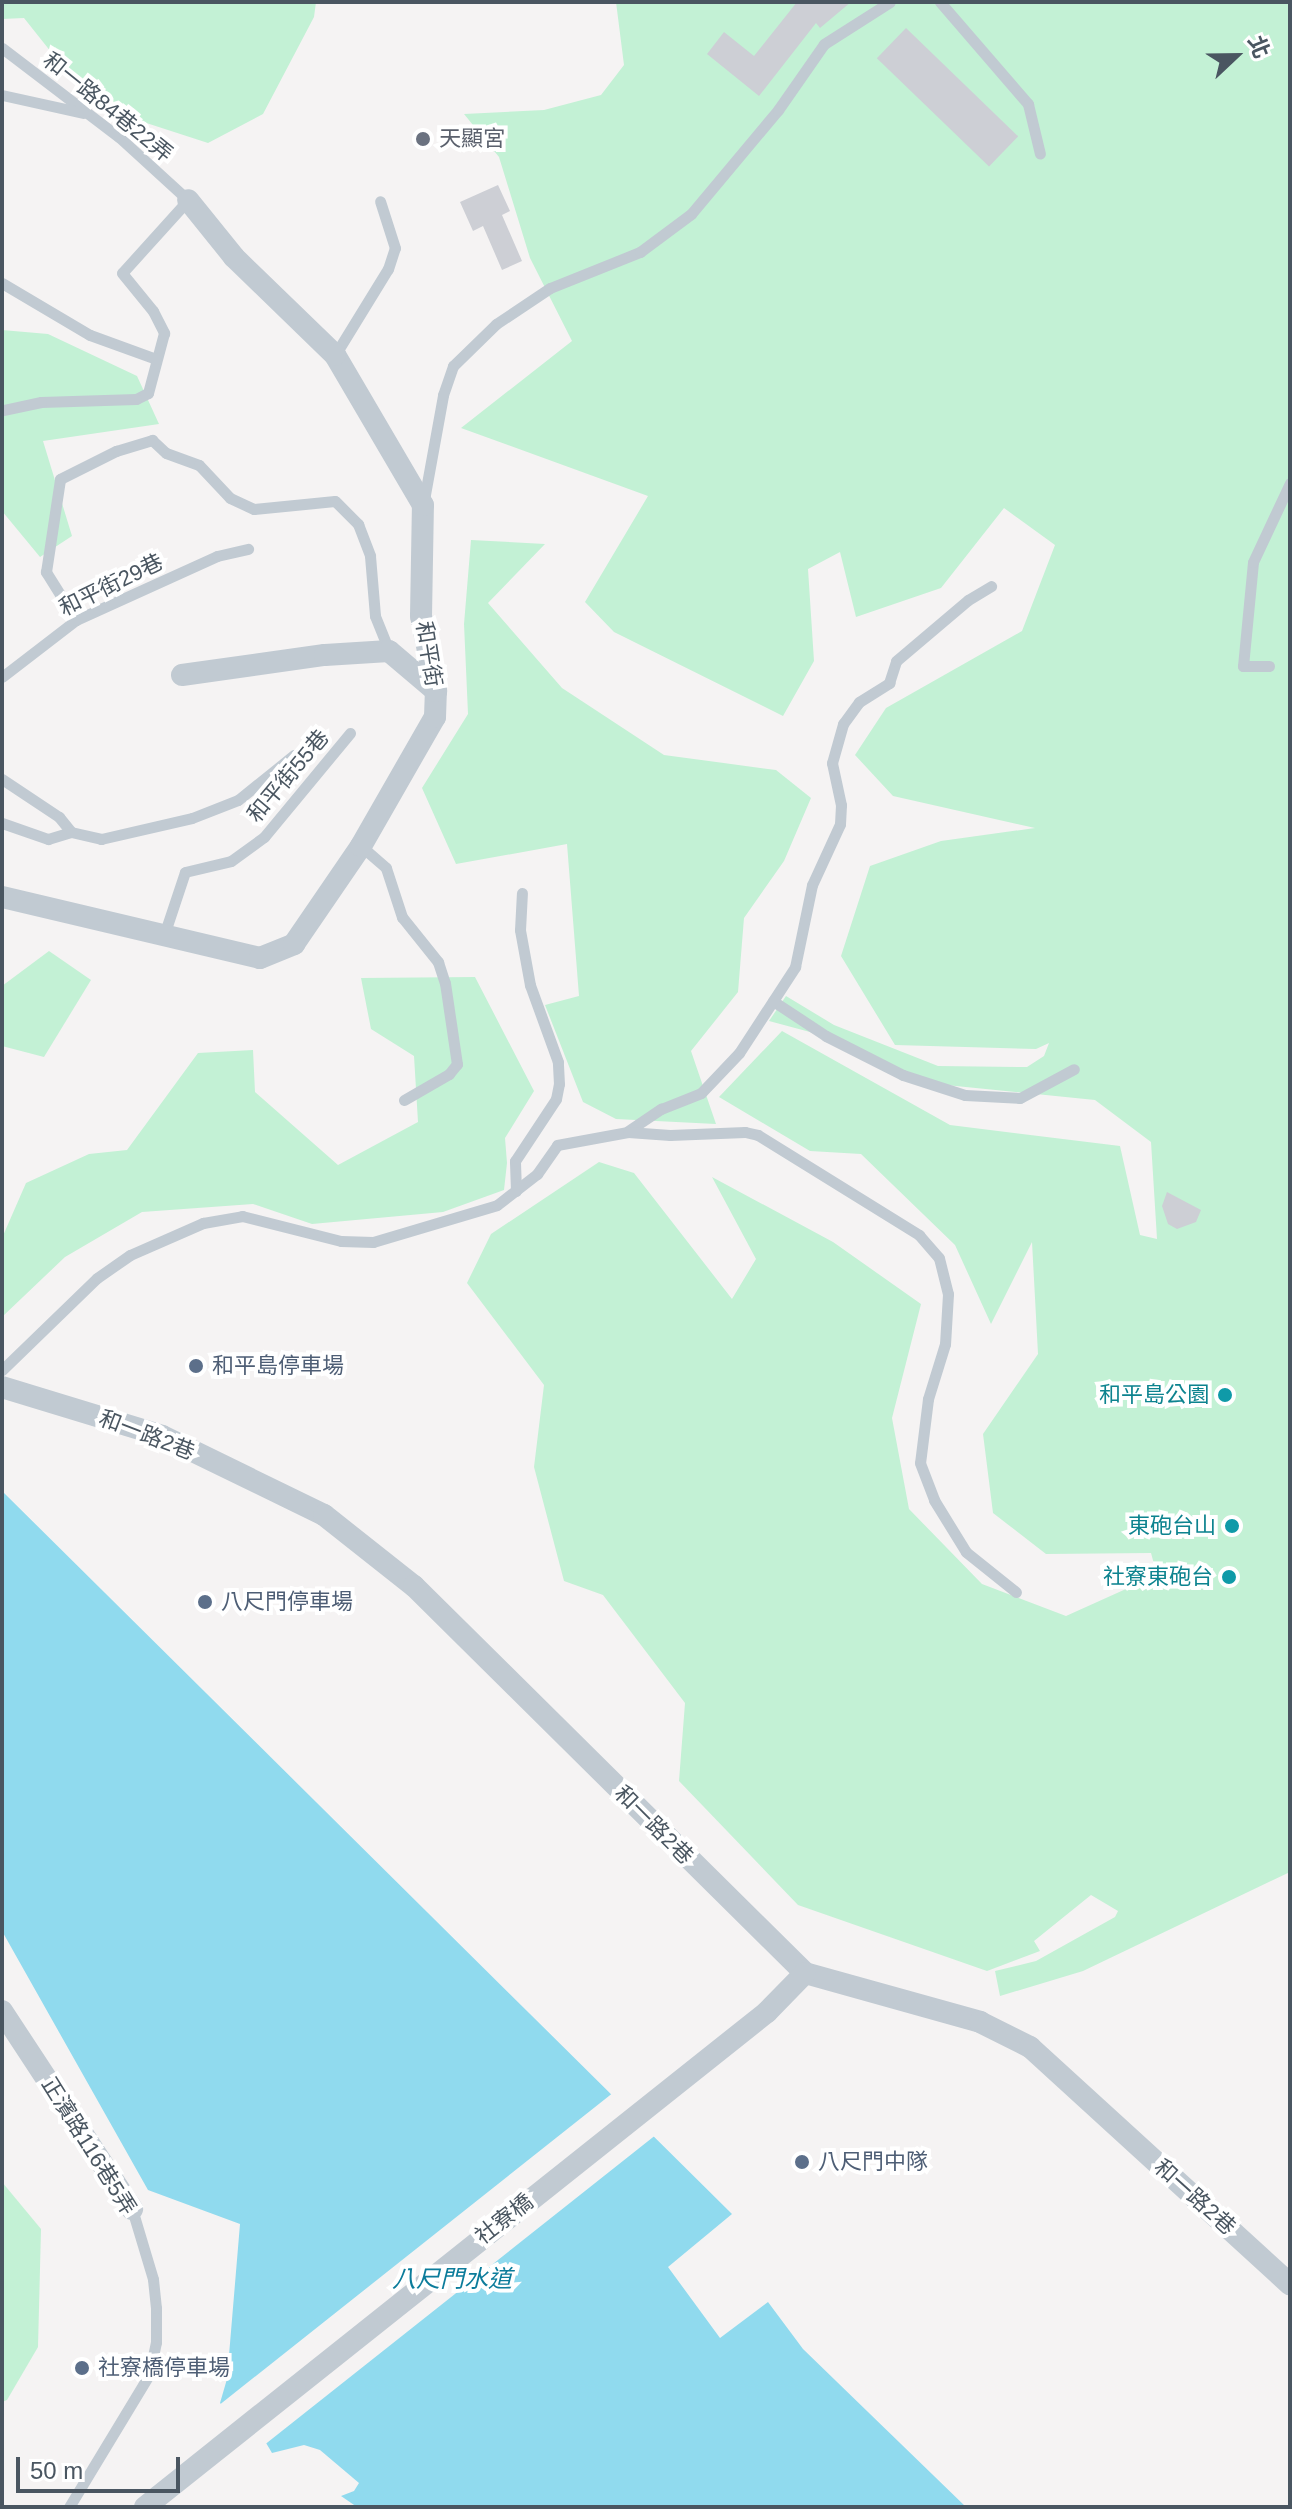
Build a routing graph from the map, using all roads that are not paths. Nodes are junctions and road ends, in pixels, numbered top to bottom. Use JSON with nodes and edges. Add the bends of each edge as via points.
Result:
{"nodes":[{"id":1,"x":890,"y":2,"type":"edge"},
{"id":2,"x":940,"y":2,"type":"edge"},
{"id":3,"x":2,"y":48,"type":"edge"},
{"id":4,"x":2,"y":95,"type":"edge"},
{"id":5,"x":88,"y":114,"type":"junction"},
{"id":6,"x":1040,"y":154,"type":"dead end"},
{"id":7,"x":188,"y":200,"type":"junction"},
{"id":8,"x":380,"y":201,"type":"dead end"},
{"id":9,"x":2,"y":283,"type":"edge"},
{"id":10,"x":335,"y":355,"type":"junction"},
{"id":11,"x":156,"y":359,"type":"junction"},
{"id":12,"x":2,"y":410,"type":"edge"},
{"id":13,"x":1290,"y":483,"type":"edge"},
{"id":14,"x":423,"y":505,"type":"junction"},
{"id":15,"x":248,"y":549,"type":"dead end"},
{"id":16,"x":991,"y":586,"type":"dead end"},
{"id":17,"x":76,"y":620,"type":"junction"},
{"id":18,"x":389,"y":651,"type":"junction"},
{"id":19,"x":1269,"y":666,"type":"dead end"},
{"id":20,"x":182,"y":675,"type":"dead end"},
{"id":21,"x":2,"y":677,"type":"edge"},
{"id":22,"x":436,"y":691,"type":"junction"},
{"id":23,"x":350,"y":733,"type":"dead end"},
{"id":24,"x":294,"y":755,"type":"dead end"},
{"id":25,"x":2,"y":779,"type":"edge"},
{"id":26,"x":2,"y":823,"type":"edge"},
{"id":27,"x":71,"y":832,"type":"junction"},
{"id":28,"x":361,"y":846,"type":"junction"},
{"id":29,"x":522,"y":893,"type":"dead end"},
{"id":30,"x":2,"y":897,"type":"edge"},
{"id":31,"x":164,"y":935,"type":"junction"},
{"id":32,"x":773,"y":1001,"type":"junction"},
{"id":33,"x":1074,"y":1069,"type":"dead end"},
{"id":34,"x":404,"y":1100,"type":"dead end"},
{"id":35,"x":628,"y":1132,"type":"junction"},
{"id":36,"x":516,"y":1191,"type":"junction"},
{"id":37,"x":2,"y":1370,"type":"edge"},
{"id":38,"x":2,"y":1387,"type":"edge"},
{"id":39,"x":1016,"y":1592,"type":"dead end"},
{"id":40,"x":805,"y":1973,"type":"junction"},
{"id":41,"x":2,"y":2011,"type":"edge"},
{"id":42,"x":132,"y":2209,"type":"joint"},
{"id":43,"x":1290,"y":2284,"type":"edge"},
{"id":44,"x":69,"y":2507,"type":"edge"},
{"id":45,"x":145,"y":2507,"type":"edge"}],
"edges":[{"from":1,"to":14,"type":"lane","via":[[824,44],[778,110],[691,214],[640,252],[550,288],[496,324],[453,366]]},
{"from":2,"to":6,"type":"lane","via":[[1028,104]]},
{"from":3,"to":5,"type":"lane","name":"和一路84巷22弄"},
{"from":4,"to":5,"type":"lane"},
{"from":5,"to":7,"type":"lane","name":"和一路84巷22弄"},
{"from":7,"to":10,"type":"street","via":[[234,257]]},
{"from":7,"to":11,"type":"lane","via":[[122,273],[164,333]]},
{"from":8,"to":10,"type":"lane","via":[[395,248],[388,269]]},
{"from":9,"to":11,"type":"lane","via":[[90,335]]},
{"from":10,"to":14,"type":"street"},
{"from":11,"to":12,"type":"lane","via":[[148,393],[136,399],[41,402]]},
{"from":13,"to":19,"type":"lane","via":[[1253,562],[1243,666]]},
{"from":14,"to":22,"type":"street","name":"和平街","via":[[421,616]]},
{"from":15,"to":17,"type":"lane","name":"和平街29巷","via":[[217,556]]},
{"from":16,"to":32,"type":"lane","via":[[896,661],[889,683],[859,702],[843,724],[832,763],[840,824],[812,885],[795,967]]},
{"from":17,"to":18,"type":"lane","via":[[46,572],[60,479],[152,440],[166,453],[199,465],[230,498],[254,509],[335,501],[358,524],[370,556],[375,616]]},
{"from":17,"to":21,"type":"lane","name":"和平街29巷"},
{"from":18,"to":20,"type":"street"},
{"from":18,"to":22,"type":"street"},
{"from":22,"to":28,"type":"street","name":"和平街","via":[[435,717]]},
{"from":23,"to":31,"type":"lane","name":"和平街55巷","via":[[264,837],[231,861],[185,872]]},
{"from":24,"to":27,"type":"lane","via":[[238,800],[192,818],[101,839]]},
{"from":25,"to":27,"type":"lane","via":[[59,817]]},
{"from":26,"to":27,"type":"lane","via":[[48,839]]},
{"from":28,"to":31,"type":"street","name":"和平街","via":[[294,944],[260,958]]},
{"from":28,"to":34,"type":"lane","via":[[386,868],[402,917],[438,962],[445,983],[457,1064]]},
{"from":29,"to":36,"type":"lane","via":[[520,930],[530,985],[558,1062],[559,1084],[556,1099],[515,1161]]},
{"from":30,"to":31,"type":"street","name":"和平街"},
{"from":32,"to":33,"type":"lane","via":[[826,1036],[903,1075],[965,1095],[1020,1098]]},
{"from":32,"to":35,"type":"lane","via":[[739,1053],[701,1093],[661,1109]]},
{"from":35,"to":36,"type":"lane","via":[[557,1145],[537,1174]]},
{"from":35,"to":39,"type":"lane","via":[[758,1135],[919,1235],[939,1258],[948,1294],[945,1344],[928,1399],[920,1463],[934,1500],[966,1552]]},
{"from":36,"to":37,"type":"lane","via":[[497,1205],[373,1242],[341,1241],[242,1216],[203,1223],[130,1255],[97,1278]]},
{"from":38,"to":40,"type":"street","name":"和一路2巷","via":[[162,1436],[324,1515],[414,1586]]},
{"from":40,"to":43,"type":"street","name":"和一路2巷","via":[[980,2022],[1030,2047]]},
{"from":40,"to":45,"type":"street","name":"社寮橋","via":[[767,2012]]},
{"from":41,"to":42,"type":"street","name":"正濱路116巷5弄"},
{"from":42,"to":44,"type":"lane","name":"正濱路116巷5弄","via":[[153,2279],[156,2342],[149,2375]]}]}
